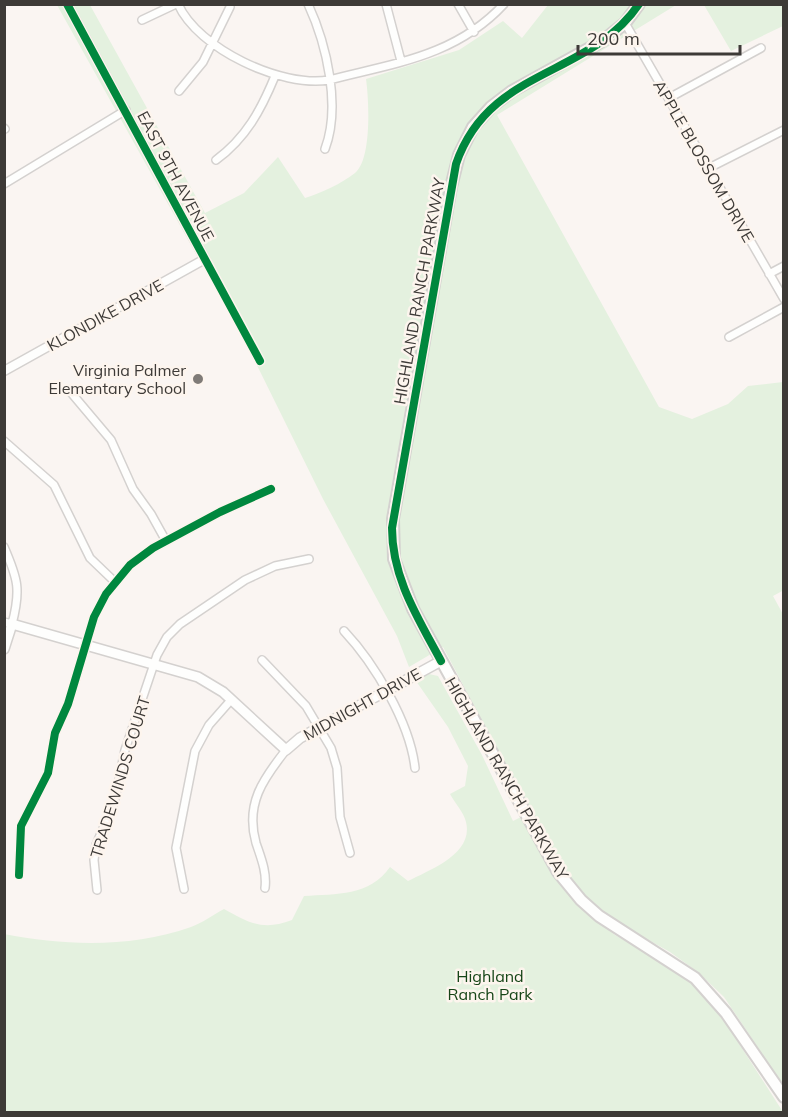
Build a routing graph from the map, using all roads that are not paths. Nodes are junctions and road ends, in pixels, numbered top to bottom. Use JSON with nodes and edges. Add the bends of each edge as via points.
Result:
{"nodes":[{"id":1,"x":67,"y":4,"type":"edge"},
{"id":2,"x":177,"y":4,"type":"edge"},
{"id":3,"x":308,"y":4,"type":"edge"},
{"id":4,"x":386,"y":4,"type":"edge"},
{"id":5,"x":458,"y":4,"type":"edge"},
{"id":6,"x":504,"y":4,"type":"edge"},
{"id":7,"x":639,"y":4,"type":"edge"},
{"id":8,"x":230,"y":7,"type":"dead end"},
{"id":9,"x":142,"y":20,"type":"dead end"},
{"id":10,"x":625,"y":23,"type":"junction"},
{"id":11,"x":474,"y":32,"type":"junction"},
{"id":12,"x":213,"y":44,"type":"junction"},
{"id":13,"x":761,"y":48,"type":"dead end"},
{"id":14,"x":401,"y":62,"type":"junction"},
{"id":15,"x":274,"y":76,"type":"junction"},
{"id":16,"x":329,"y":80,"type":"junction"},
{"id":17,"x":179,"y":91,"type":"dead end"},
{"id":18,"x":669,"y":98,"type":"junction"},
{"id":19,"x":126,"y":110,"type":"junction"},
{"id":20,"x":783,"y":130,"type":"edge"},
{"id":21,"x":325,"y":150,"type":"dead end"},
{"id":22,"x":216,"y":160,"type":"dead end"},
{"id":23,"x":709,"y":168,"type":"junction"},
{"id":24,"x":4,"y":184,"type":"edge"},
{"id":25,"x":205,"y":259,"type":"junction"},
{"id":26,"x":783,"y":266,"type":"edge"},
{"id":27,"x":769,"y":274,"type":"junction"},
{"id":28,"x":783,"y":299,"type":"edge"},
{"id":29,"x":783,"y":307,"type":"edge"},
{"id":30,"x":729,"y":337,"type":"dead end"},
{"id":31,"x":261,"y":361,"type":"dead end"},
{"id":32,"x":4,"y":371,"type":"edge"},
{"id":33,"x":68,"y":389,"type":"dead end"},
{"id":34,"x":4,"y":441,"type":"edge"},
{"id":35,"x":271,"y":489,"type":"dead end"},
{"id":36,"x":166,"y":541,"type":"junction"},
{"id":37,"x":4,"y":547,"type":"edge"},
{"id":38,"x":309,"y":559,"type":"dead end"},
{"id":39,"x":115,"y":582,"type":"junction"},
{"id":40,"x":8,"y":623,"type":"edge"},
{"id":41,"x":344,"y":631,"type":"dead end"},
{"id":42,"x":85,"y":645,"type":"junction"},
{"id":43,"x":4,"y":649,"type":"edge"},
{"id":44,"x":262,"y":660,"type":"dead end"},
{"id":45,"x":441,"y":661,"type":"junction"},
{"id":46,"x":154,"y":664,"type":"junction"},
{"id":47,"x":385,"y":692,"type":"junction"},
{"id":48,"x":231,"y":700,"type":"junction"},
{"id":49,"x":320,"y":727,"type":"junction"},
{"id":50,"x":286,"y":750,"type":"junction"},
{"id":51,"x":415,"y":768,"type":"dead end"},
{"id":52,"x":350,"y":853,"type":"dead end"},
{"id":53,"x":19,"y":875,"type":"dead end"},
{"id":54,"x":265,"y":888,"type":"dead end"},
{"id":55,"x":184,"y":889,"type":"dead end"},
{"id":56,"x":97,"y":890,"type":"dead end"},
{"id":57,"x":783,"y":1097,"type":"edge"}],
"edges":[{"from":1,"to":19,"type":"street","name":"EAST 9TH AVENUE"},
{"from":2,"to":9,"type":"street"},
{"from":2,"to":12,"type":"street","via":[[193,29]]},
{"from":3,"to":16,"type":"street"},
{"from":4,"to":14,"type":"street"},
{"from":5,"to":11,"type":"street"},
{"from":6,"to":11,"type":"street"},
{"from":7,"to":10,"type":"main road","name":"HIGHLAND RANCH PARKWAY"},
{"from":8,"to":12,"type":"street"},
{"from":10,"to":18,"type":"street","name":"APPLE BLOSSOM DRIVE"},
{"from":10,"to":45,"type":"main road","name":"HIGHLAND RANCH PARKWAY","via":[[604,40],[512,91],[491,107],[469,134],[456,164],[392,528],[400,581]]},
{"from":11,"to":14,"type":"street","via":[[448,47]]},
{"from":12,"to":15,"type":"street"},
{"from":12,"to":17,"type":"street"},
{"from":13,"to":18,"type":"street"},
{"from":14,"to":16,"type":"street"},
{"from":15,"to":16,"type":"street","via":[[298,82]]},
{"from":15,"to":22,"type":"street","via":[[251,124]]},
{"from":16,"to":21,"type":"street","via":[[333,118]]},
{"from":18,"to":23,"type":"street","name":"APPLE BLOSSOM DRIVE"},
{"from":19,"to":24,"type":"street"},
{"from":19,"to":25,"type":"street","name":"EAST 9TH AVENUE"},
{"from":20,"to":23,"type":"street"},
{"from":23,"to":27,"type":"street","name":"APPLE BLOSSOM DRIVE"},
{"from":25,"to":31,"type":"street","name":"EAST 9TH AVENUE"},
{"from":25,"to":32,"type":"street","name":"KLONDIKE DRIVE"},
{"from":26,"to":27,"type":"street"},
{"from":27,"to":28,"type":"street","name":"APPLE BLOSSOM DRIVE"},
{"from":29,"to":30,"type":"street"},
{"from":33,"to":36,"type":"street","via":[[111,440],[133,489]]},
{"from":34,"to":39,"type":"street","via":[[54,485],[90,558]]},
{"from":35,"to":36,"type":"street"},
{"from":36,"to":39,"type":"street","via":[[141,556]]},
{"from":37,"to":40,"type":"street","via":[[19,585],[18,602]]},
{"from":38,"to":46,"type":"street","name":"TRADEWINDS COURT","via":[[275,567],[230,588],[172,630]]},
{"from":39,"to":42,"type":"street","via":[[94,617]]},
{"from":40,"to":42,"type":"main road"},
{"from":40,"to":43,"type":"main road"},
{"from":41,"to":47,"type":"street","via":[[364,654]]},
{"from":42,"to":46,"type":"main road"},
{"from":42,"to":53,"type":"street","via":[[55,733],[48,773],[21,826]]},
{"from":44,"to":49,"type":"street","via":[[306,706]]},
{"from":45,"to":47,"type":"main road","name":"MIDNIGHT DRIVE"},
{"from":45,"to":57,"type":"main road","name":"HIGHLAND RANCH PARKWAY","via":[[565,881],[580,900],[606,921],[695,978],[726,1013]]},
{"from":46,"to":48,"type":"main road","via":[[208,682]]},
{"from":46,"to":56,"type":"street","name":"TRADEWINDS COURT","via":[[125,750],[114,803],[94,852]]},
{"from":47,"to":49,"type":"main road","name":"MIDNIGHT DRIVE"},
{"from":47,"to":51,"type":"street","via":[[408,735]]},
{"from":48,"to":50,"type":"main road"},
{"from":48,"to":55,"type":"street","via":[[209,725],[195,751],[176,848]]},
{"from":49,"to":50,"type":"main road","name":"MIDNIGHT DRIVE"},
{"from":49,"to":52,"type":"street","via":[[335,758],[340,817]]},
{"from":50,"to":54,"type":"street","via":[[265,776],[254,803],[254,831]]}]}
